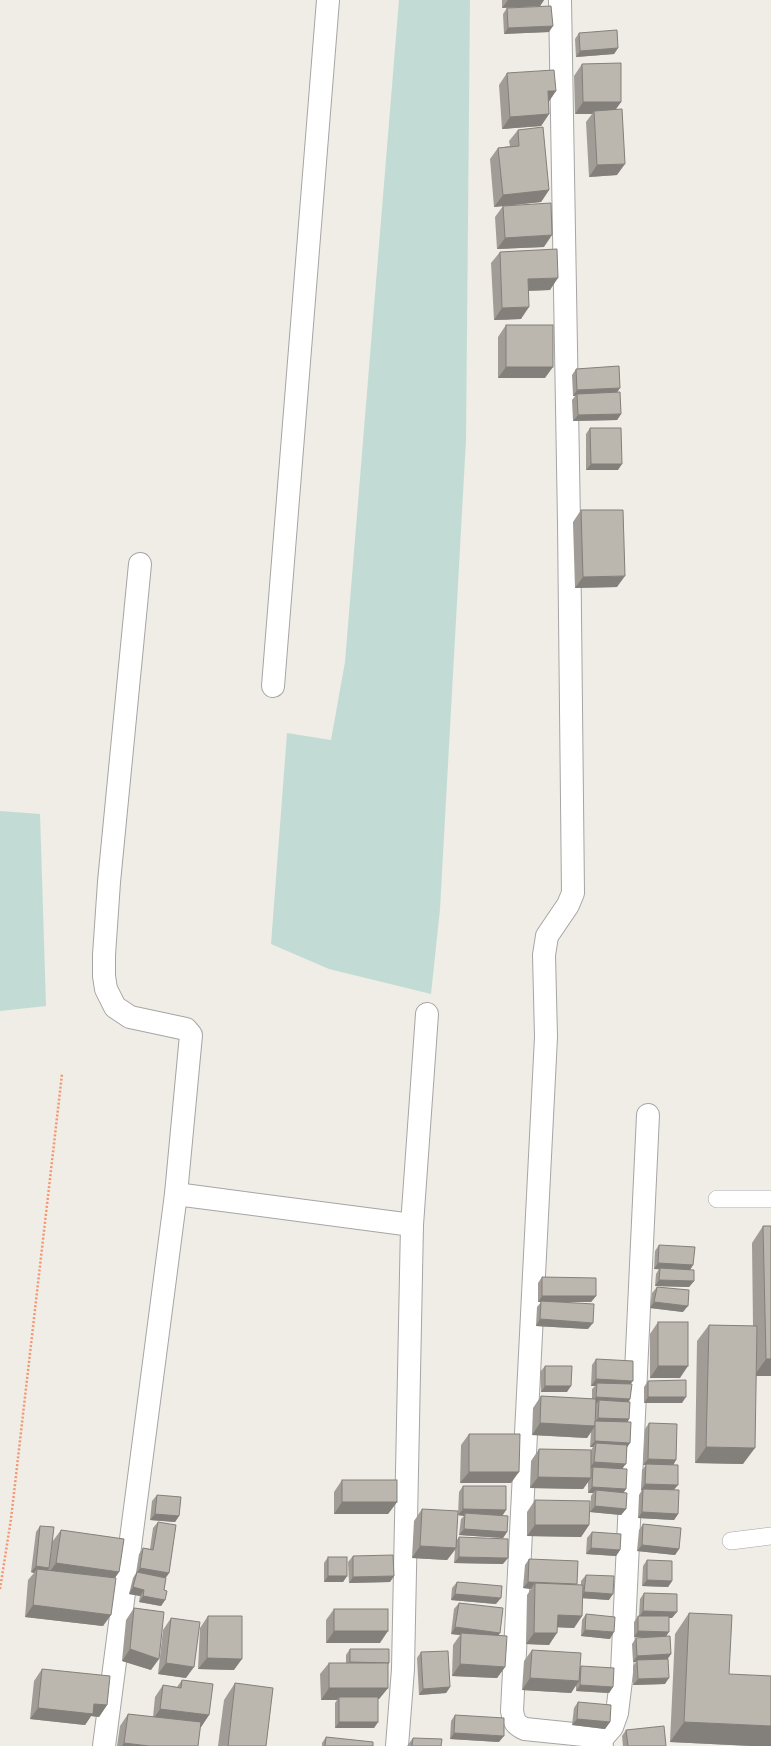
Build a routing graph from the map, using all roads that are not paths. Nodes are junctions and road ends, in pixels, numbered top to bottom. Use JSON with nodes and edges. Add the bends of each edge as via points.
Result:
{"nodes":[{"id":1,"x":328,"y":0,"type":"edge"},
{"id":2,"x":560,"y":0,"type":"edge"},
{"id":3,"x":140,"y":564,"type":"dead end"},
{"id":4,"x":273,"y":686,"type":"dead end"},
{"id":5,"x":427,"y":1014,"type":"dead end"},
{"id":6,"x":648,"y":1115,"type":"dead end"},
{"id":7,"x":176,"y":1194,"type":"junction"},
{"id":8,"x":716,"y":1199,"type":"dead end"},
{"id":9,"x":771,"y":1199,"type":"edge"},
{"id":10,"x":412,"y":1225,"type":"junction"},
{"id":11,"x":771,"y":1536,"type":"edge"},
{"id":12,"x":731,"y":1541,"type":"dead end"},
{"id":13,"x":600,"y":1744,"type":"edge"},
{"id":14,"x":104,"y":1746,"type":"edge"},
{"id":15,"x":397,"y":1746,"type":"edge"}],
"edges":[{"from":1,"to":4,"type":"street"},
{"from":2,"to":13,"type":"street","via":[[573,893],[547,936],[544,955],[546,1037],[512,1712],[514,1721],[525,1729],[593,1736]]},
{"from":3,"to":7,"type":"street","via":[[109,882],[104,976],[106,989],[114,1007],[130,1017],[186,1029],[191,1036]]},
{"from":5,"to":10,"type":"street"},
{"from":6,"to":13,"type":"street","via":[[622,1672],[617,1714],[612,1727]]},
{"from":7,"to":10,"type":"street"},
{"from":7,"to":14,"type":"street"},
{"from":8,"to":9,"type":"lane"},
{"from":10,"to":15,"type":"street","via":[[403,1669]]},
{"from":11,"to":12,"type":"lane"}]}
